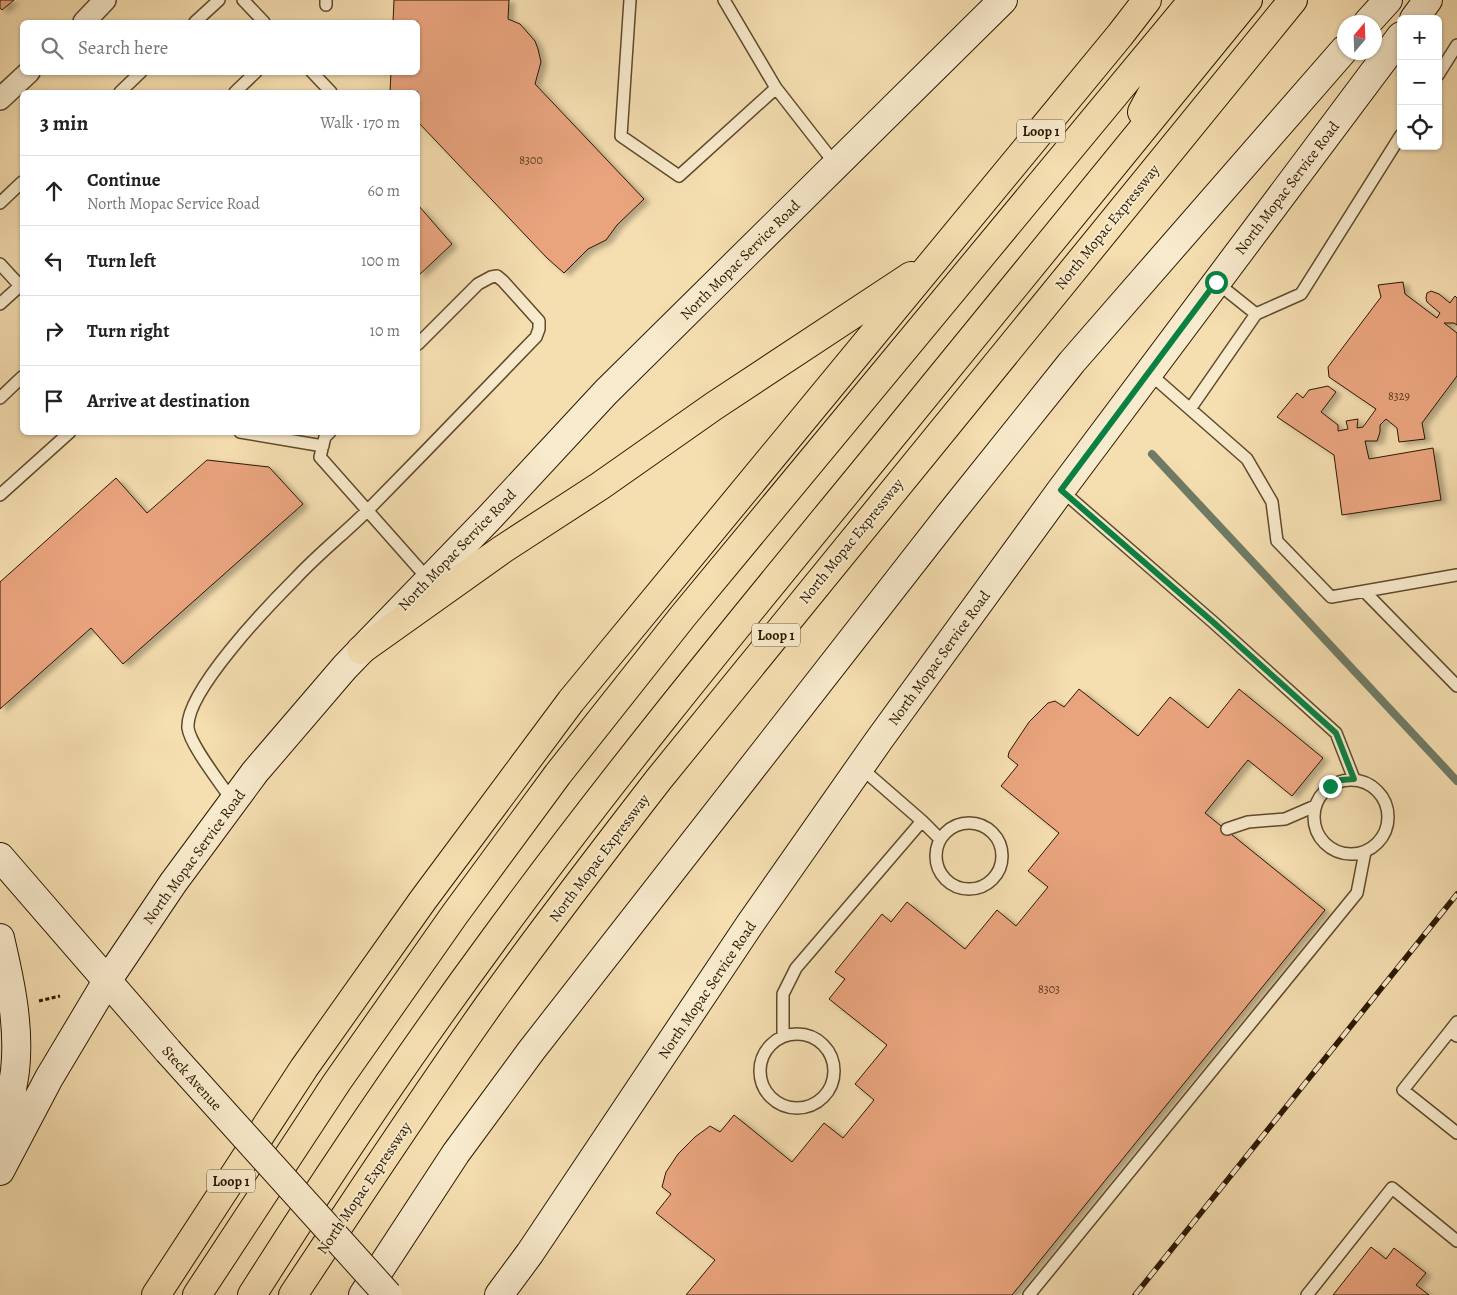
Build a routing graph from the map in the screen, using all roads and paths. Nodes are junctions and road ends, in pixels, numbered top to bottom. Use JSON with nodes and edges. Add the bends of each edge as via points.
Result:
{"nodes":[{"id":1,"x":105,"y":0,"type":"edge"},
{"id":2,"x":220,"y":0,"type":"edge"},
{"id":3,"x":242,"y":0,"type":"edge"},
{"id":4,"x":630,"y":0,"type":"edge"},
{"id":5,"x":724,"y":0,"type":"edge"},
{"id":6,"x":1003,"y":0,"type":"edge"},
{"id":7,"x":1147,"y":0,"type":"edge"},
{"id":8,"x":1192,"y":0,"type":"edge"},
{"id":9,"x":1208,"y":0,"type":"edge"},
{"id":10,"x":1222,"y":0,"type":"edge"},
{"id":11,"x":1248,"y":0,"type":"edge"},
{"id":12,"x":1292,"y":0,"type":"edge"},
{"id":13,"x":1388,"y":0,"type":"edge"},
{"id":14,"x":1428,"y":0,"type":"edge"},
{"id":15,"x":1374,"y":15,"type":"edge"},
{"id":16,"x":1417,"y":15,"type":"edge"},
{"id":17,"x":86,"y":20,"type":"edge"},
{"id":18,"x":197,"y":20,"type":"edge"},
{"id":19,"x":262,"y":20,"type":"edge"},
{"id":20,"x":1397,"y":41,"type":"edge"},
{"id":21,"x":1457,"y":45,"type":"edge"},
{"id":22,"x":1337,"y":58,"type":"edge"},
{"id":23,"x":1442,"y":69,"type":"edge"},
{"id":24,"x":26,"y":75,"type":"edge"},
{"id":25,"x":138,"y":75,"type":"edge"},
{"id":26,"x":253,"y":75,"type":"edge"},
{"id":27,"x":315,"y":75,"type":"edge"},
{"id":28,"x":776,"y":88,"type":"junction"},
{"id":29,"x":122,"y":90,"type":"edge"},
{"id":30,"x":237,"y":90,"type":"edge"},
{"id":31,"x":329,"y":90,"type":"edge"},
{"id":32,"x":0,"y":99,"type":"edge"},
{"id":33,"x":1397,"y":141,"type":"edge"},
{"id":34,"x":1076,"y":142,"type":"junction"},
{"id":35,"x":836,"y":165,"type":"junction"},
{"id":36,"x":1110,"y":171,"type":"junction"},
{"id":37,"x":20,"y":184,"type":"edge"},
{"id":38,"x":0,"y":203,"type":"edge"},
{"id":39,"x":933,"y":261,"type":"junction"},
{"id":40,"x":0,"y":264,"type":"edge"},
{"id":41,"x":1216,"y":282,"type":"junction"},
{"id":42,"x":20,"y":284,"type":"edge"},
{"id":43,"x":20,"y":288,"type":"edge"},
{"id":44,"x":0,"y":304,"type":"edge"},
{"id":45,"x":1256,"y":314,"type":"junction"},
{"id":46,"x":420,"y":342,"type":"edge"},
{"id":47,"x":1149,"y":373,"type":"junction"},
{"id":48,"x":20,"y":380,"type":"edge"},
{"id":49,"x":0,"y":398,"type":"edge"},
{"id":50,"x":1190,"y":409,"type":"junction"},
{"id":51,"x":67,"y":435,"type":"edge"},
{"id":52,"x":258,"y":435,"type":"edge"},
{"id":53,"x":327,"y":435,"type":"edge"},
{"id":54,"x":323,"y":446,"type":"junction"},
{"id":55,"x":1061,"y":490,"type":"junction"},
{"id":56,"x":0,"y":495,"type":"edge"},
{"id":57,"x":368,"y":510,"type":"junction"},
{"id":58,"x":1457,"y":575,"type":"edge"},
{"id":59,"x":429,"y":580,"type":"junction"},
{"id":60,"x":1365,"y":592,"type":"junction"},
{"id":61,"x":361,"y":650,"type":"junction"},
{"id":62,"x":1457,"y":686,"type":"edge"},
{"id":63,"x":860,"y":767,"type":"junction"},
{"id":64,"x":1354,"y":779,"type":"junction"},
{"id":65,"x":233,"y":802,"type":"junction"},
{"id":66,"x":1315,"y":806,"type":"junction"},
{"id":67,"x":922,"y":822,"type":"junction"},
{"id":68,"x":1227,"y":830,"type":"dead end"},
{"id":69,"x":940,"y":839,"type":"junction"},
{"id":70,"x":1365,"y":852,"type":"junction"},
{"id":71,"x":0,"y":858,"type":"edge"},
{"id":72,"x":0,"y":938,"type":"edge"},
{"id":73,"x":107,"y":981,"type":"junction"},
{"id":74,"x":60,"y":996,"type":"dead end"},
{"id":75,"x":33,"y":1002,"type":"dead end"},
{"id":76,"x":1455,"y":1030,"type":"edge"},
{"id":77,"x":783,"y":1036,"type":"junction"},
{"id":78,"x":1457,"y":1133,"type":"edge"},
{"id":79,"x":0,"y":1156,"type":"edge"},
{"id":80,"x":0,"y":1171,"type":"edge"},
{"id":81,"x":1457,"y":1241,"type":"edge"},
{"id":82,"x":530,"y":1253,"type":"junction"},
{"id":83,"x":156,"y":1295,"type":"edge"},
{"id":84,"x":197,"y":1295,"type":"edge"},
{"id":85,"x":252,"y":1295,"type":"edge"},
{"id":86,"x":293,"y":1295,"type":"edge"},
{"id":87,"x":363,"y":1295,"type":"edge"},
{"id":88,"x":388,"y":1295,"type":"edge"},
{"id":89,"x":499,"y":1295,"type":"edge"},
{"id":90,"x":520,"y":1295,"type":"edge"},
{"id":91,"x":1029,"y":1295,"type":"edge"},
{"id":92,"x":1307,"y":1295,"type":"edge"}],
"edges":[{"from":1,"to":17,"type":"street"},
{"from":2,"to":18,"type":"lane"},
{"from":3,"to":19,"type":"lane"},
{"from":4,"to":28,"type":"lane","via":[[620,136],[679,176]]},
{"from":5,"to":28,"type":"lane"},
{"from":6,"to":35,"type":"main road","name":"North Mopac Service Road"},
{"from":7,"to":39,"type":"highway","number":"Loop 1"},
{"from":8,"to":34,"type":"highway"},
{"from":9,"to":34,"type":"highway","via":[[1152,71]]},
{"from":10,"to":36,"type":"highway","via":[[1162,75]]},
{"from":11,"to":36,"type":"highway"},
{"from":12,"to":86,"type":"highway","name":"North Mopac Expressway","number":"Loop 1","via":[[659,779],[489,1006]]},
{"from":13,"to":15,"type":"main road"},
{"from":14,"to":16,"type":"main road"},
{"from":20,"to":41,"type":"main road","name":"North Mopac Service Road"},
{"from":21,"to":23,"type":"lane"},
{"from":22,"to":87,"type":"main road","via":[[1072,362],[957,506],[530,1051],[456,1153]]},
{"from":24,"to":32,"type":"street"},
{"from":25,"to":29,"type":"lane"},
{"from":26,"to":30,"type":"lane"},
{"from":27,"to":31,"type":"lane"},
{"from":28,"to":35,"type":"lane"},
{"from":33,"to":45,"type":"lane","via":[[1301,294]]},
{"from":34,"to":84,"type":"highway","via":[[683,616],[558,774],[336,1082]]},
{"from":35,"to":59,"type":"main road","name":"North Mopac Service Road","via":[[606,392]]},
{"from":36,"to":85,"type":"highway","via":[[719,648],[600,799],[492,942],[371,1113]]},
{"from":37,"to":38,"type":"lane"},
{"from":39,"to":61,"type":"highway","via":[[503,549]]},
{"from":39,"to":83,"type":"highway","number":"Loop 1","via":[[565,708],[304,1068]]},
{"from":40,"to":42,"type":"lane"},
{"from":41,"to":45,"type":"lane"},
{"from":41,"to":47,"type":"main road","name":"North Mopac Service Road"},
{"from":43,"to":44,"type":"lane"},
{"from":45,"to":50,"type":"lane"},
{"from":46,"to":57,"type":"lane","via":[[478,284],[491,277],[497,276],[503,281],[539,321],[536,337]]},
{"from":47,"to":50,"type":"lane"},
{"from":47,"to":55,"type":"main road","name":"North Mopac Service Road"},
{"from":48,"to":49,"type":"lane"},
{"from":50,"to":60,"type":"lane","via":[[1247,459],[1272,502],[1277,541],[1331,597]]},
{"from":51,"to":56,"type":"lane"},
{"from":52,"to":54,"type":"lane"},
{"from":53,"to":54,"type":"lane"},
{"from":54,"to":57,"type":"lane","via":[[320,457]]},
{"from":55,"to":63,"type":"main road","name":"North Mopac Service Road"},
{"from":55,"to":64,"type":"lane","via":[[1336,733]]},
{"from":57,"to":59,"type":"lane"},
{"from":57,"to":65,"type":"lane","via":[[295,578],[227,653],[192,710],[188,727],[192,741]]},
{"from":58,"to":60,"type":"lane"},
{"from":59,"to":61,"type":"main road","name":"North Mopac Service Road"},
{"from":60,"to":62,"type":"lane"},
{"from":61,"to":65,"type":"main road","name":"North Mopac Service Road"},
{"from":63,"to":67,"type":"lane"},
{"from":63,"to":82,"type":"main road","name":"North Mopac Service Road"},
{"from":64,"to":66,"type":"lane","via":[[1341,780],[1330,786],[1320,795]]},
{"from":64,"to":70,"type":"lane","via":[[1377,789],[1389,812],[1383,837]]},
{"from":65,"to":73,"type":"main road","name":"North Mopac Service Road"},
{"from":66,"to":68,"type":"lane","via":[[1285,818],[1248,822]]},
{"from":66,"to":70,"type":"lane","via":[[1316,830],[1322,840],[1342,853]]},
{"from":67,"to":69,"type":"lane"},
{"from":67,"to":77,"type":"lane","via":[[796,968],[784,994]]},
{"from":69,"to":69,"type":"lane","via":[[936,861],[940,872],[956,887],[979,888],[997,874],[1000,849],[994,835],[986,828],[966,823],[947,831]]},
{"from":70,"to":91,"type":"lane","via":[[1357,892]]},
{"from":71,"to":73,"type":"main road","name":"Steck Avenue"},
{"from":72,"to":79,"type":"main road","via":[[15,1024],[15,1069]]},
{"from":73,"to":80,"type":"main road","name":"North Mopac Service Road","via":[[49,1078]]},
{"from":73,"to":88,"type":"main road","name":"Steck Avenue","bridge":true},
{"from":74,"to":75,"type":"path"},
{"from":76,"to":78,"type":"lane","via":[[1403,1090]]},
{"from":77,"to":77,"type":"lane","via":[[765,1051],[760,1063],[764,1088],[783,1105],[809,1106],[828,1092],[835,1069],[832,1057],[818,1039],[807,1034]]},
{"from":81,"to":92,"type":"lane","via":[[1392,1188]]},
{"from":82,"to":89,"type":"main road","name":"North Mopac Service Road"},
{"from":82,"to":90,"type":"main road"}]}
